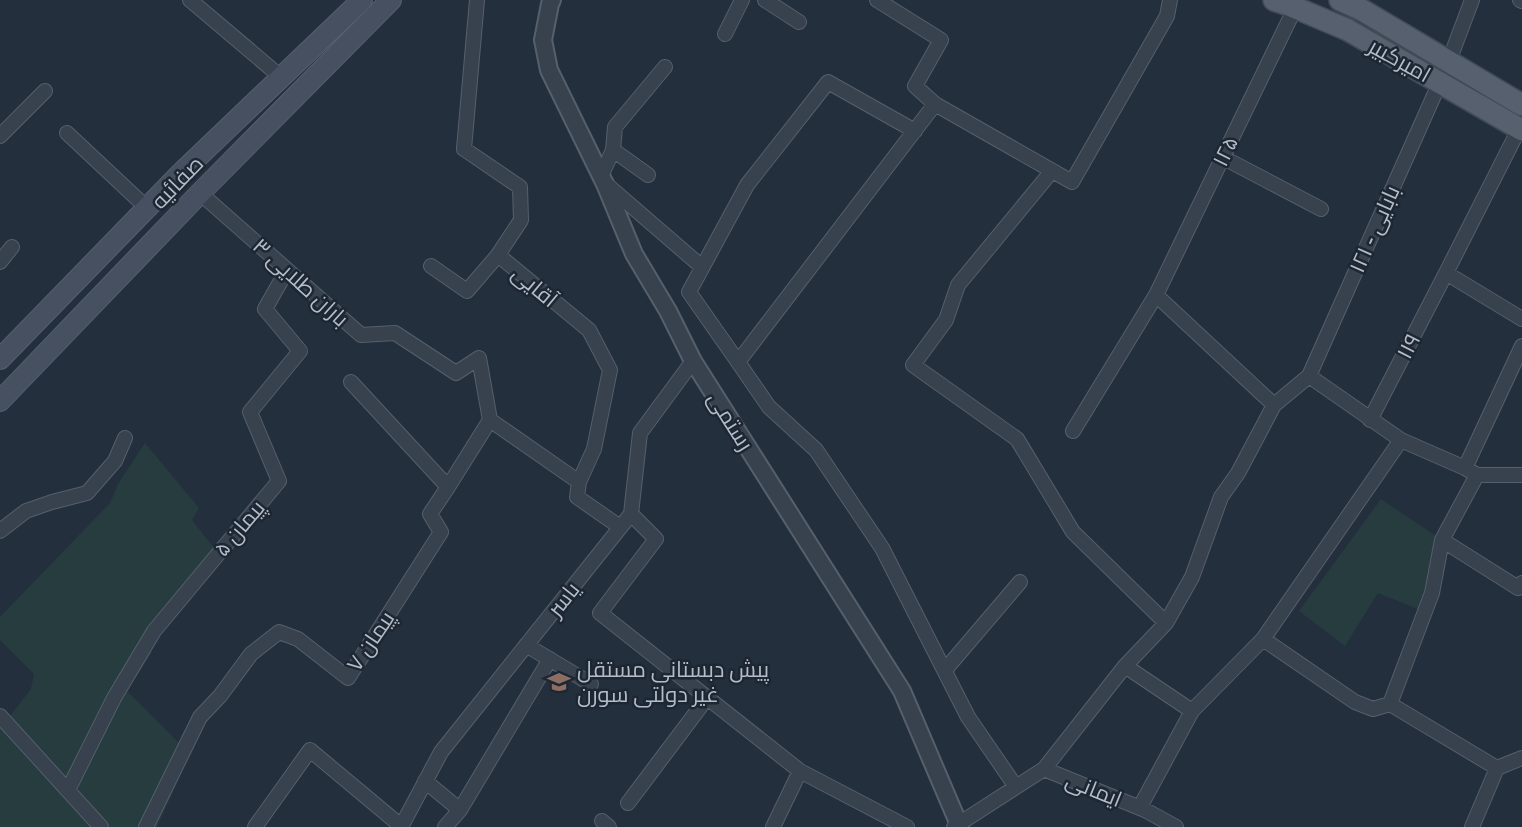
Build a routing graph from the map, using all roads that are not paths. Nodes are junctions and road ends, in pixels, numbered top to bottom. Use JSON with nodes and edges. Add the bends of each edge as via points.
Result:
{"nodes":[{"id":1,"x":190,"y":0,"type":"edge"},
{"id":2,"x":362,"y":0,"type":"edge"},
{"id":3,"x":391,"y":0,"type":"edge"},
{"id":4,"x":477,"y":0,"type":"edge"},
{"id":5,"x":552,"y":0,"type":"edge"},
{"id":6,"x":742,"y":0,"type":"edge"},
{"id":7,"x":765,"y":0,"type":"edge"},
{"id":8,"x":878,"y":0,"type":"edge"},
{"id":9,"x":1170,"y":0,"type":"edge"},
{"id":10,"x":1274,"y":0,"type":"edge"},
{"id":11,"x":1340,"y":0,"type":"edge"},
{"id":12,"x":1472,"y":0,"type":"edge"},
{"id":13,"x":1295,"y":8,"type":"junction"},
{"id":14,"x":799,"y":22,"type":"dead end"},
{"id":15,"x":725,"y":34,"type":"dead end"},
{"id":16,"x":1449,"y":61,"type":"junction"},
{"id":17,"x":666,"y":67,"type":"dead end"},
{"id":18,"x":281,"y":77,"type":"junction"},
{"id":19,"x":1440,"y":82,"type":"junction"},
{"id":20,"x":45,"y":92,"type":"dead end"},
{"id":21,"x":935,"y":104,"type":"junction"},
{"id":22,"x":1522,"y":105,"type":"edge"},
{"id":23,"x":1521,"y":129,"type":"edge"},
{"id":24,"x":915,"y":131,"type":"junction"},
{"id":25,"x":67,"y":133,"type":"dead end"},
{"id":26,"x":0,"y":136,"type":"edge"},
{"id":27,"x":613,"y":150,"type":"junction"},
{"id":28,"x":1222,"y":157,"type":"junction"},
{"id":29,"x":1052,"y":171,"type":"junction"},
{"id":30,"x":648,"y":175,"type":"dead end"},
{"id":31,"x":603,"y":180,"type":"junction"},
{"id":32,"x":200,"y":193,"type":"junction"},
{"id":33,"x":147,"y":208,"type":"junction"},
{"id":34,"x":1321,"y":209,"type":"dead end"},
{"id":35,"x":12,"y":247,"type":"dead end"},
{"id":36,"x":498,"y":255,"type":"junction"},
{"id":37,"x":0,"y":261,"type":"edge"},
{"id":38,"x":431,"y":266,"type":"dead end"},
{"id":39,"x":702,"y":267,"type":"junction"},
{"id":40,"x":287,"y":270,"type":"junction"},
{"id":41,"x":1446,"y":273,"type":"junction"},
{"id":42,"x":1156,"y":295,"type":"junction"},
{"id":43,"x":1522,"y":319,"type":"edge"},
{"id":44,"x":1522,"y":346,"type":"edge"},
{"id":45,"x":0,"y":358,"type":"edge"},
{"id":46,"x":693,"y":361,"type":"junction"},
{"id":47,"x":738,"y":362,"type":"junction"},
{"id":48,"x":1309,"y":376,"type":"junction"},
{"id":49,"x":351,"y":382,"type":"dead end"},
{"id":50,"x":0,"y":401,"type":"edge"},
{"id":51,"x":1274,"y":405,"type":"junction"},
{"id":52,"x":490,"y":420,"type":"junction"},
{"id":53,"x":1370,"y":420,"type":"junction"},
{"id":54,"x":1073,"y":431,"type":"dead end"},
{"id":55,"x":125,"y":438,"type":"dead end"},
{"id":56,"x":1401,"y":440,"type":"junction"},
{"id":57,"x":1471,"y":472,"type":"junction"},
{"id":58,"x":1522,"y":475,"type":"edge"},
{"id":59,"x":579,"y":482,"type":"junction"},
{"id":60,"x":448,"y":488,"type":"junction"},
{"id":61,"x":631,"y":514,"type":"junction"},
{"id":62,"x":620,"y":527,"type":"junction"},
{"id":63,"x":0,"y":531,"type":"edge"},
{"id":64,"x":1442,"y":540,"type":"junction"},
{"id":65,"x":1020,"y":582,"type":"dead end"},
{"id":66,"x":1522,"y":583,"type":"edge"},
{"id":67,"x":1166,"y":622,"type":"junction"},
{"id":68,"x":1263,"y":639,"type":"junction"},
{"id":69,"x":526,"y":645,"type":"junction"},
{"id":70,"x":550,"y":659,"type":"junction"},
{"id":71,"x":1125,"y":666,"type":"junction"},
{"id":72,"x":945,"y":670,"type":"junction"},
{"id":73,"x":591,"y":684,"type":"dead end"},
{"id":74,"x":707,"y":698,"type":"junction"},
{"id":75,"x":1390,"y":704,"type":"junction"},
{"id":76,"x":1192,"y":711,"type":"junction"},
{"id":77,"x":0,"y":716,"type":"edge"},
{"id":78,"x":1522,"y":758,"type":"edge"},
{"id":79,"x":1497,"y":768,"type":"junction"},
{"id":80,"x":1044,"y":769,"type":"junction"},
{"id":81,"x":800,"y":771,"type":"junction"},
{"id":82,"x":425,"y":781,"type":"junction"},
{"id":83,"x":1016,"y":786,"type":"junction"},
{"id":84,"x":68,"y":790,"type":"junction"},
{"id":85,"x":628,"y":803,"type":"dead end"},
{"id":86,"x":1140,"y":807,"type":"junction"},
{"id":87,"x":460,"y":810,"type":"junction"},
{"id":88,"x":401,"y":826,"type":"edge"},
{"id":89,"x":957,"y":826,"type":"edge"},
{"id":90,"x":101,"y":827,"type":"edge"},
{"id":91,"x":146,"y":827,"type":"edge"},
{"id":92,"x":255,"y":827,"type":"edge"},
{"id":93,"x":446,"y":827,"type":"edge"},
{"id":94,"x":773,"y":827,"type":"edge"},
{"id":95,"x":908,"y":827,"type":"edge"},
{"id":96,"x":1176,"y":827,"type":"edge"},
{"id":97,"x":1472,"y":827,"type":"edge"}],
"edges":[{"from":1,"to":18,"type":"street"},
{"from":2,"to":18,"type":"main road","name":"صفائیه"},
{"from":3,"to":32,"type":"main road","name":"صفائیه"},
{"from":4,"to":36,"type":"street","name":"آقایی","via":[[464,149],[520,187],[521,220]]},
{"from":5,"to":31,"type":"street","name":"رستمی","via":[[543,40],[549,70]]},
{"from":6,"to":15,"type":"street"},
{"from":7,"to":14,"type":"street"},
{"from":8,"to":21,"type":"street","via":[[941,40],[915,86]]},
{"from":9,"to":29,"type":"street","via":[[1167,16],[1072,182]]},
{"from":10,"to":13,"type":"main road","name":"امیرکبیر"},
{"from":11,"to":16,"type":"main road","name":"امیرکبیر"},
{"from":12,"to":16,"type":"street"},
{"from":13,"to":19,"type":"main road","name":"امیرکبیر","via":[[1348,30]]},
{"from":13,"to":28,"type":"street","name":"۱۲۵"},
{"from":16,"to":22,"type":"main road","name":"امیرکبیر"},
{"from":17,"to":27,"type":"street","via":[[615,127]]},
{"from":18,"to":33,"type":"main road","name":"صفائیه"},
{"from":19,"to":23,"type":"main road","name":"امیرکبیر"},
{"from":19,"to":48,"type":"street","name":"بابایی - ۱۲۱"},
{"from":20,"to":26,"type":"street"},
{"from":21,"to":24,"type":"street"},
{"from":21,"to":29,"type":"street"},
{"from":23,"to":41,"type":"street","name":"۱۱۹"},
{"from":24,"to":39,"type":"street","via":[[828,82],[747,185]]},
{"from":24,"to":47,"type":"street"},
{"from":25,"to":33,"type":"street"},
{"from":27,"to":30,"type":"street"},
{"from":27,"to":31,"type":"street"},
{"from":28,"to":34,"type":"street"},
{"from":28,"to":42,"type":"street","name":"۱۲۵"},
{"from":29,"to":67,"type":"street","via":[[957,285],[946,320],[913,365],[1017,439],[1073,532]]},
{"from":31,"to":39,"type":"street"},
{"from":31,"to":46,"type":"street","name":"رستمی","via":[[634,254]]},
{"from":32,"to":40,"type":"street","name":"باران طلایی ۳"},
{"from":32,"to":50,"type":"main road","name":"صفائیه"},
{"from":33,"to":45,"type":"main road","name":"صفائیه"},
{"from":35,"to":37,"type":"street"},
{"from":36,"to":38,"type":"street","via":[[467,291]]},
{"from":36,"to":59,"type":"street","name":"آقایی","via":[[589,330],[610,370],[594,449]]},
{"from":39,"to":47,"type":"street","via":[[689,292]]},
{"from":40,"to":52,"type":"street","name":"باران طلایی ۳","via":[[361,335],[395,333],[456,373],[479,358]]},
{"from":40,"to":84,"type":"street","name":"پیمان ۵","via":[[265,309],[300,351],[250,412],[279,481],[154,631],[114,698]]},
{"from":41,"to":43,"type":"street"},
{"from":41,"to":53,"type":"street","name":"۱۱۹"},
{"from":42,"to":51,"type":"street"},
{"from":42,"to":54,"type":"street","name":"۱۲۵"},
{"from":44,"to":57,"type":"street"},
{"from":46,"to":61,"type":"street","via":[[640,433]]},
{"from":46,"to":89,"type":"street","name":"رستمی","via":[[902,691]]},
{"from":47,"to":72,"type":"street","via":[[769,406],[816,450],[882,548]]},
{"from":48,"to":51,"type":"street"},
{"from":48,"to":53,"type":"street"},
{"from":49,"to":60,"type":"street"},
{"from":51,"to":67,"type":"street","via":[[1221,497],[1192,577]]},
{"from":52,"to":59,"type":"street"},
{"from":52,"to":60,"type":"street"},
{"from":53,"to":56,"type":"street"},
{"from":55,"to":63,"type":"street","via":[[115,461],[87,493],[26,511]]},
{"from":56,"to":57,"type":"street"},
{"from":56,"to":68,"type":"street"},
{"from":57,"to":58,"type":"street"},
{"from":57,"to":64,"type":"street"},
{"from":59,"to":62,"type":"street","via":[[577,496]]},
{"from":60,"to":91,"type":"street","name":"پیمان ۷","via":[[430,514],[441,532],[348,678],[298,639],[279,632],[251,654],[200,717]]},
{"from":61,"to":62,"type":"street","name":"یاسر"},
{"from":61,"to":74,"type":"street","via":[[656,539],[600,613]]},
{"from":62,"to":69,"type":"street","name":"یاسر"},
{"from":64,"to":66,"type":"street","via":[[1518,588]]},
{"from":64,"to":75,"type":"street","via":[[1432,593]]},
{"from":65,"to":72,"type":"street"},
{"from":67,"to":71,"type":"street"},
{"from":68,"to":75,"type":"street","via":[[1355,702],[1373,709]]},
{"from":68,"to":76,"type":"street"},
{"from":69,"to":70,"type":"street"},
{"from":69,"to":82,"type":"street","name":"یاسر","via":[[441,752]]},
{"from":70,"to":73,"type":"street"},
{"from":70,"to":87,"type":"street"},
{"from":71,"to":76,"type":"street"},
{"from":71,"to":80,"type":"street"},
{"from":72,"to":83,"type":"street","via":[[968,717]]},
{"from":74,"to":81,"type":"street"},
{"from":74,"to":85,"type":"street"},
{"from":75,"to":79,"type":"street"},
{"from":76,"to":86,"type":"street"},
{"from":77,"to":84,"type":"street"},
{"from":78,"to":79,"type":"street"},
{"from":79,"to":97,"type":"street"},
{"from":80,"to":83,"type":"street"},
{"from":80,"to":86,"type":"street","name":"ایمانی"},
{"from":81,"to":94,"type":"street"},
{"from":81,"to":95,"type":"street"},
{"from":82,"to":87,"type":"street"},
{"from":82,"to":88,"type":"street","name":"یاسر"},
{"from":83,"to":89,"type":"street"},
{"from":84,"to":90,"type":"street"},
{"from":86,"to":96,"type":"street","name":"ایمانی"},
{"from":87,"to":93,"type":"street"},
{"from":88,"to":92,"type":"street","via":[[310,750]]}]}
